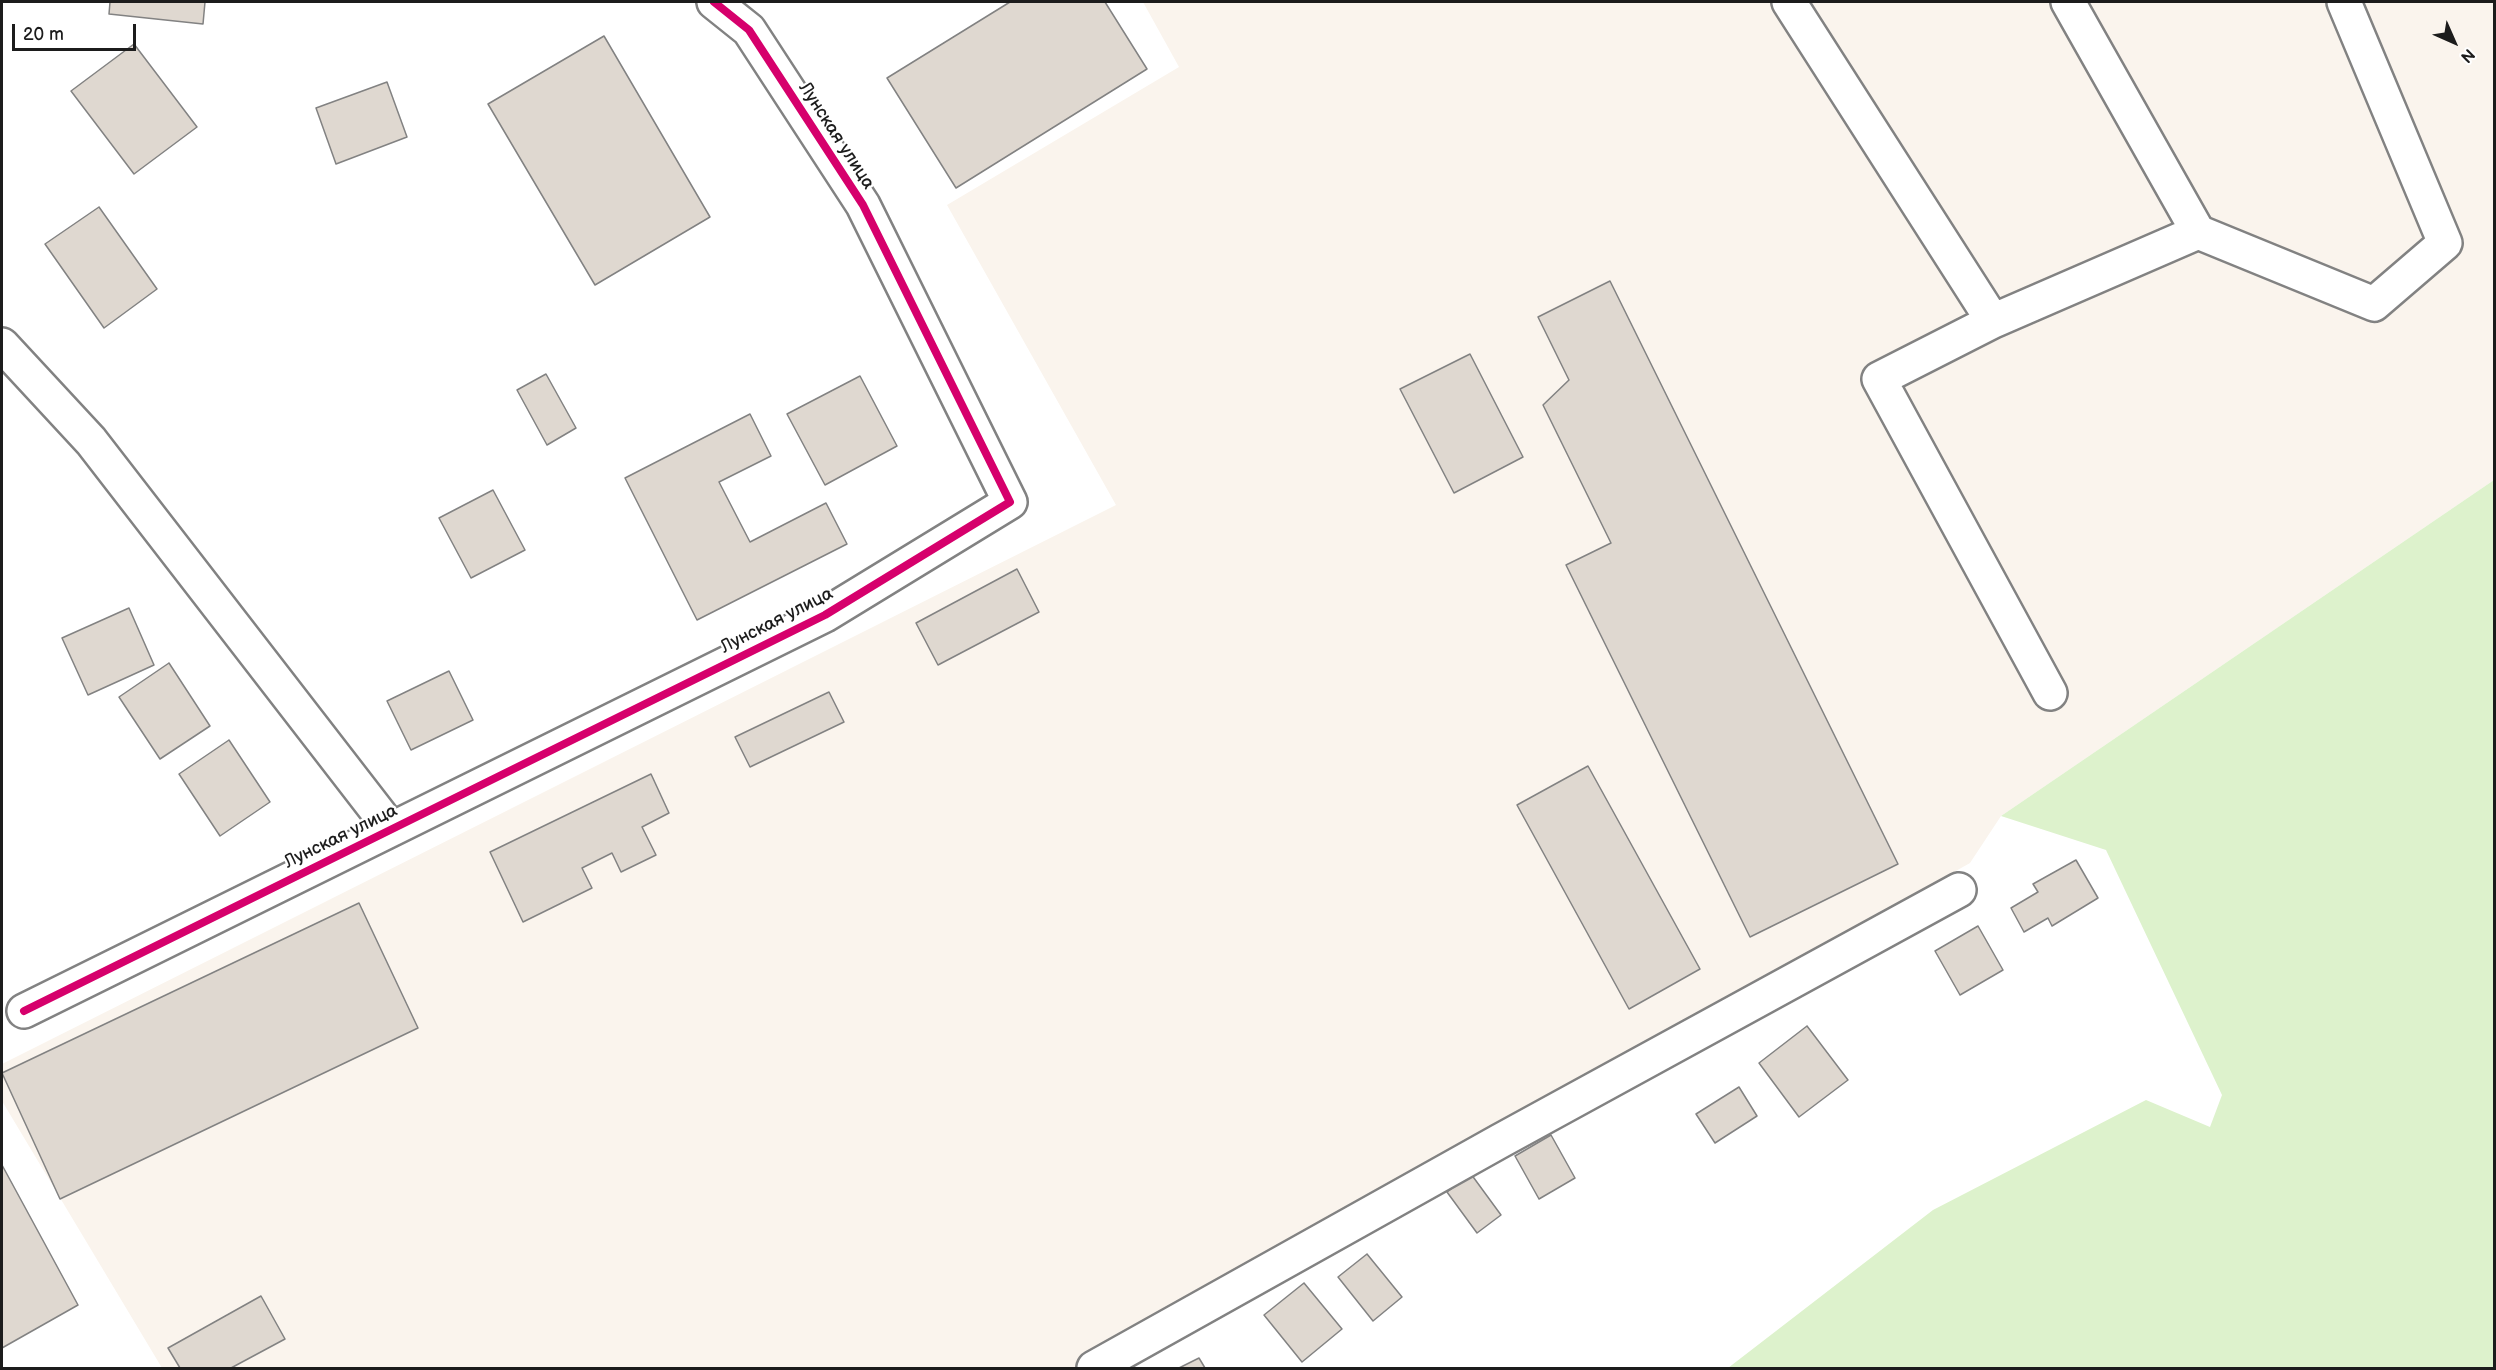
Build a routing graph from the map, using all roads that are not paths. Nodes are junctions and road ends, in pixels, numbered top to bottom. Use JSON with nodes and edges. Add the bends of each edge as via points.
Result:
{"nodes":[{"id":1,"x":714,"y":2,"type":"edge"},
{"id":2,"x":1789,"y":2,"type":"edge"},
{"id":3,"x":2068,"y":2,"type":"edge"},
{"id":4,"x":2344,"y":2,"type":"edge"},
{"id":5,"x":2198,"y":232,"type":"junction"},
{"id":6,"x":1993,"y":321,"type":"junction"},
{"id":7,"x":2,"y":345,"type":"edge"},
{"id":8,"x":2050,"y":693,"type":"dead end"},
{"id":9,"x":391,"y":829,"type":"junction"},
{"id":10,"x":1959,"y":890,"type":"dead end"},
{"id":11,"x":24,"y":1011,"type":"dead end"},
{"id":12,"x":1094,"y":1368,"type":"edge"}],
"edges":[{"from":1,"to":9,"type":"street","name":"Лунская улица","via":[[749,30],[863,205],[1010,502],[825,615]]},
{"from":2,"to":6,"type":"street"},
{"from":3,"to":5,"type":"street"},
{"from":4,"to":5,"type":"street","via":[[2445,243],[2374,304]]},
{"from":5,"to":6,"type":"street"},
{"from":6,"to":8,"type":"street","via":[[1879,379]]},
{"from":7,"to":9,"type":"street","via":[[91,441]]},
{"from":9,"to":11,"type":"street","name":"Лунская улица"},
{"from":10,"to":12,"type":"street"}]}
